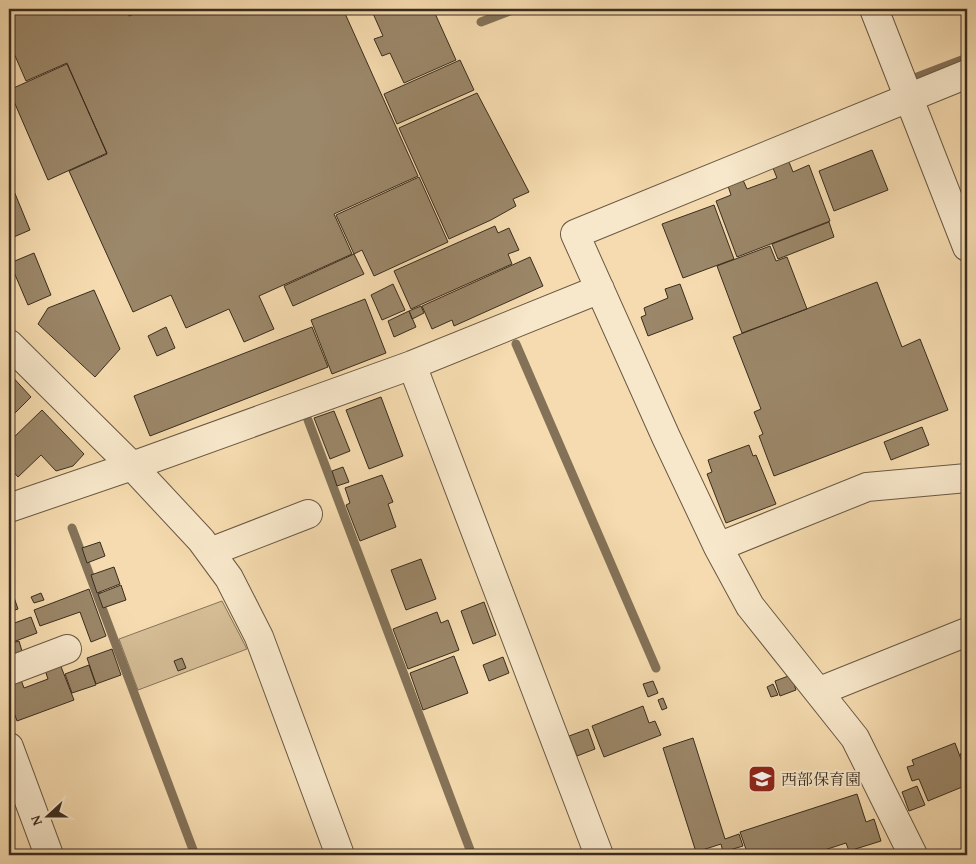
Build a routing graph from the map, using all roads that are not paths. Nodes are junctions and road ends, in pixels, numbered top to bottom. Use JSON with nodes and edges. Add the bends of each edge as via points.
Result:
{"nodes":[{"id":1,"x":874,"y":9,"type":"edge"},
{"id":2,"x":967,"y":74,"type":"edge"},
{"id":3,"x":909,"y":97,"type":"junction"},
{"id":4,"x":967,"y":247,"type":"edge"},
{"id":5,"x":600,"y":289,"type":"junction"},
{"id":6,"x":9,"y":344,"type":"edge"},
{"id":7,"x":412,"y":365,"type":"junction"},
{"id":8,"x":132,"y":466,"type":"junction"},
{"id":9,"x":967,"y":478,"type":"edge"},
{"id":10,"x":9,"y":508,"type":"edge"},
{"id":11,"x":308,"y":514,"type":"dead end"},
{"id":12,"x":718,"y":547,"type":"junction"},
{"id":13,"x":210,"y":552,"type":"junction"},
{"id":14,"x":967,"y":632,"type":"edge"},
{"id":15,"x":67,"y":649,"type":"dead end"},
{"id":16,"x":9,"y":671,"type":"edge"},
{"id":17,"x":820,"y":691,"type":"junction"},
{"id":18,"x":9,"y":747,"type":"edge"},
{"id":19,"x":49,"y":855,"type":"edge"},
{"id":20,"x":340,"y":855,"type":"edge"},
{"id":21,"x":599,"y":855,"type":"edge"},
{"id":22,"x":913,"y":855,"type":"edge"}],
"edges":[{"from":1,"to":3,"type":"street"},
{"from":2,"to":3,"type":"street"},
{"from":3,"to":4,"type":"street"},
{"from":3,"to":5,"type":"street","via":[[575,234]]},
{"from":5,"to":7,"type":"street"},
{"from":5,"to":12,"type":"street"},
{"from":6,"to":8,"type":"street"},
{"from":7,"to":8,"type":"street"},
{"from":7,"to":21,"type":"street"},
{"from":8,"to":10,"type":"street"},
{"from":8,"to":13,"type":"street"},
{"from":9,"to":12,"type":"street","via":[[867,488]]},
{"from":11,"to":13,"type":"street"},
{"from":12,"to":17,"type":"street","via":[[750,606]]},
{"from":13,"to":20,"type":"street","via":[[229,578],[259,637]]},
{"from":14,"to":17,"type":"street"},
{"from":15,"to":16,"type":"street"},
{"from":17,"to":22,"type":"street","via":[[855,738]]},
{"from":18,"to":19,"type":"street"}]}
